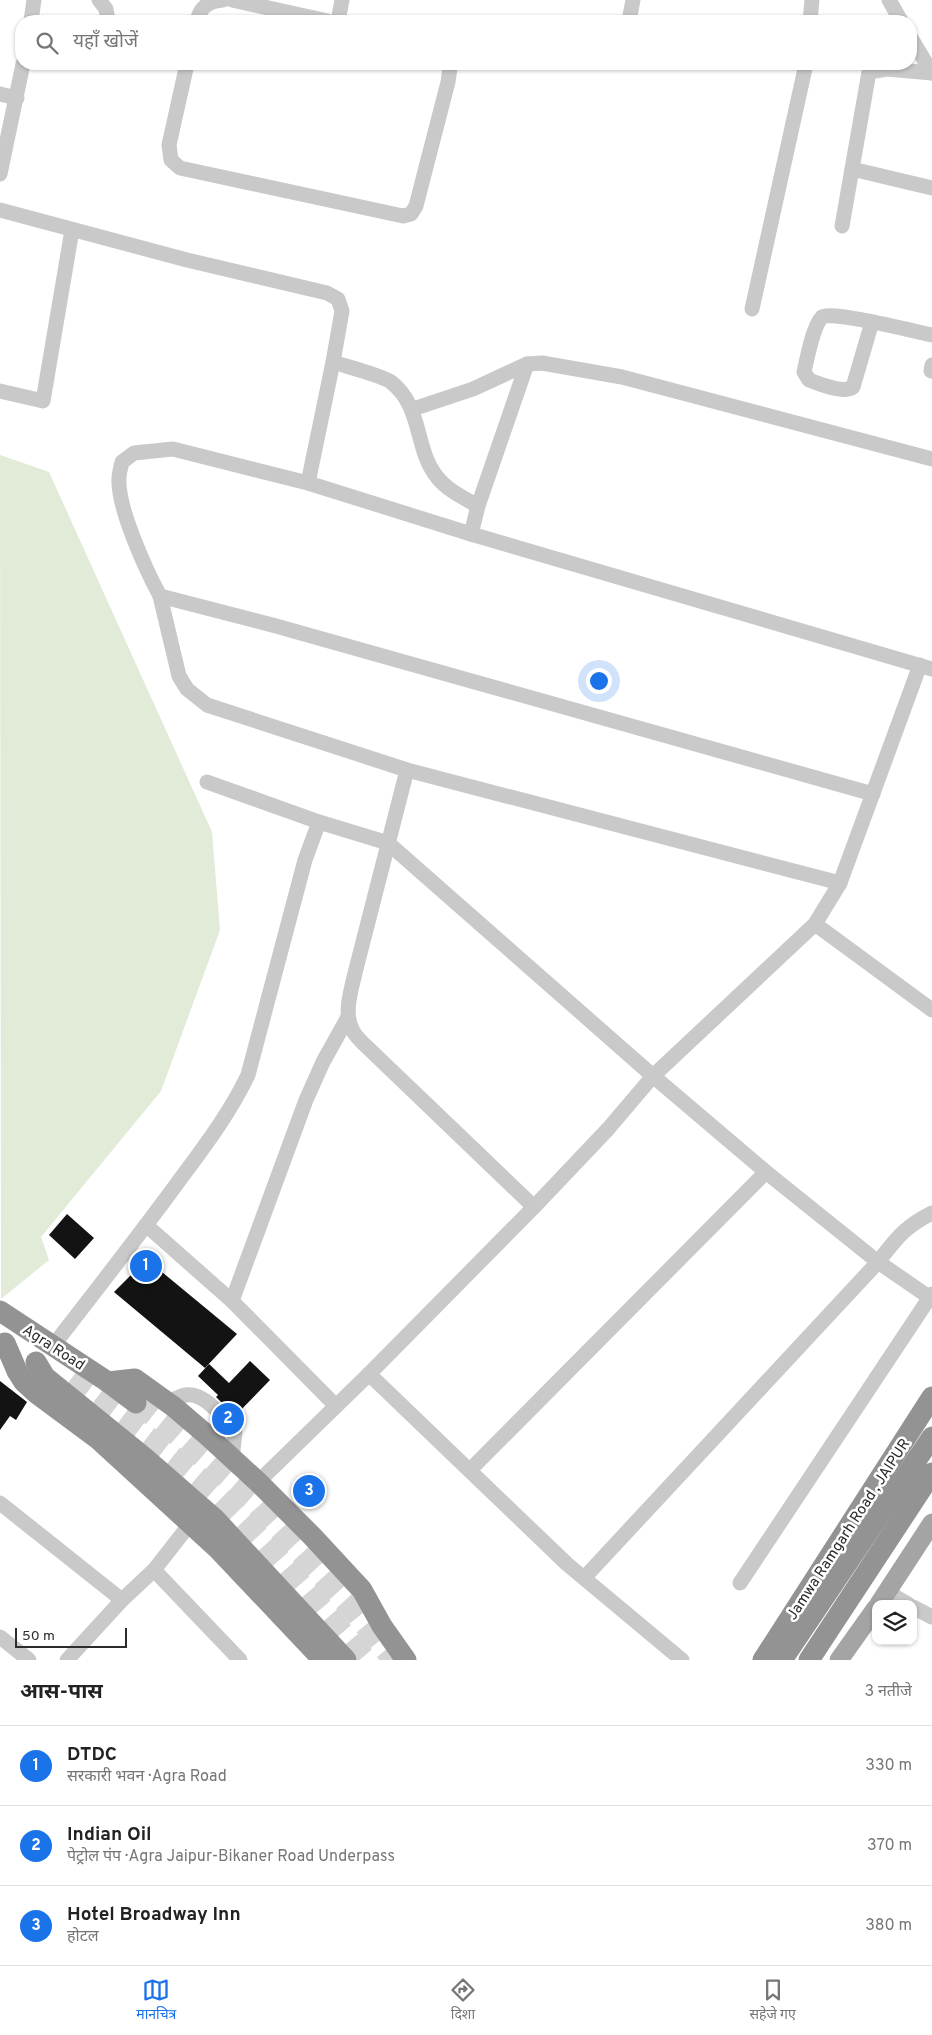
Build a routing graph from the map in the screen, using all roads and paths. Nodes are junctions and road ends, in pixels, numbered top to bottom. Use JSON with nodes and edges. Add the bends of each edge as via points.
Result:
{"nodes":[{"id":1,"x":34,"y":0,"type":"edge"},
{"id":2,"x":99,"y":0,"type":"edge"},
{"id":3,"x":223,"y":0,"type":"edge"},
{"id":4,"x":232,"y":0,"type":"edge"},
{"id":5,"x":342,"y":0,"type":"edge"},
{"id":6,"x":633,"y":0,"type":"edge"},
{"id":7,"x":812,"y":0,"type":"edge"},
{"id":8,"x":889,"y":0,"type":"edge"},
{"id":9,"x":32,"y":15,"type":"edge"},
{"id":10,"x":107,"y":15,"type":"edge"},
{"id":11,"x":198,"y":15,"type":"edge"},
{"id":12,"x":301,"y":15,"type":"edge"},
{"id":13,"x":339,"y":15,"type":"edge"},
{"id":14,"x":630,"y":15,"type":"edge"},
{"id":15,"x":811,"y":15,"type":"edge"},
{"id":16,"x":898,"y":15,"type":"edge"},
{"id":17,"x":917,"y":48,"type":"edge"},
{"id":18,"x":22,"y":70,"type":"edge"},
{"id":19,"x":186,"y":70,"type":"edge"},
{"id":20,"x":450,"y":70,"type":"edge"},
{"id":21,"x":805,"y":70,"type":"edge"},
{"id":22,"x":878,"y":70,"type":"edge"},
{"id":23,"x":904,"y":70,"type":"edge"},
{"id":24,"x":932,"y":73,"type":"edge"},
{"id":25,"x":0,"y":94,"type":"edge"},
{"id":26,"x":17,"y":98,"type":"junction"},
{"id":27,"x":852,"y":169,"type":"junction"},
{"id":28,"x":0,"y":174,"type":"edge"},
{"id":29,"x":932,"y":188,"type":"edge"},
{"id":30,"x":0,"y":210,"type":"edge"},
{"id":31,"x":842,"y":226,"type":"dead end"},
{"id":32,"x":72,"y":230,"type":"junction"},
{"id":33,"x":752,"y":308,"type":"dead end"},
{"id":34,"x":872,"y":322,"type":"junction"},
{"id":35,"x":932,"y":335,"type":"edge"},
{"id":36,"x":333,"y":362,"type":"junction"},
{"id":37,"x":526,"y":364,"type":"junction"},
{"id":38,"x":0,"y":391,"type":"edge"},
{"id":39,"x":413,"y":409,"type":"junction"},
{"id":40,"x":932,"y":459,"type":"edge"},
{"id":41,"x":308,"y":483,"type":"junction"},
{"id":42,"x":478,"y":506,"type":"junction"},
{"id":43,"x":472,"y":534,"type":"junction"},
{"id":44,"x":160,"y":596,"type":"junction"},
{"id":45,"x":926,"y":667,"type":"edge"},
{"id":46,"x":407,"y":770,"type":"junction"},
{"id":47,"x":207,"y":782,"type":"dead end"},
{"id":48,"x":873,"y":794,"type":"junction"},
{"id":49,"x":319,"y":822,"type":"junction"},
{"id":50,"x":388,"y":843,"type":"junction"},
{"id":51,"x":840,"y":883,"type":"junction"},
{"id":52,"x":815,"y":924,"type":"junction"},
{"id":53,"x":932,"y":1010,"type":"edge"},
{"id":54,"x":348,"y":1017,"type":"junction"},
{"id":55,"x":653,"y":1076,"type":"junction"},
{"id":56,"x":766,"y":1172,"type":"junction"},
{"id":57,"x":534,"y":1207,"type":"junction"},
{"id":58,"x":932,"y":1213,"type":"edge"},
{"id":59,"x":146,"y":1225,"type":"junction"},
{"id":60,"x":878,"y":1262,"type":"junction"},
{"id":61,"x":931,"y":1297,"type":"edge"},
{"id":62,"x":232,"y":1301,"type":"junction"},
{"id":63,"x":0,"y":1311,"type":"edge"},
{"id":64,"x":3,"y":1341,"type":"edge"},
{"id":65,"x":53,"y":1346,"type":"junction"},
{"id":66,"x":36,"y":1362,"type":"junction"},
{"id":67,"x":369,"y":1374,"type":"junction"},
{"id":68,"x":71,"y":1379,"type":"tunnel mouth"},
{"id":69,"x":108,"y":1382,"type":"junction"},
{"id":70,"x":932,"y":1397,"type":"edge"},
{"id":71,"x":136,"y":1403,"type":"tunnel mouth"},
{"id":72,"x":336,"y":1406,"type":"junction"},
{"id":73,"x":932,"y":1437,"type":"edge"},
{"id":74,"x":470,"y":1470,"type":"junction"},
{"id":75,"x":932,"y":1474,"type":"edge"},
{"id":76,"x":258,"y":1482,"type":"junction"},
{"id":77,"x":0,"y":1503,"type":"edge"},
{"id":78,"x":932,"y":1523,"type":"edge"},
{"id":79,"x":190,"y":1524,"type":"junction"},
{"id":80,"x":154,"y":1570,"type":"junction"},
{"id":81,"x":584,"y":1578,"type":"junction"},
{"id":82,"x":740,"y":1583,"type":"dead end"},
{"id":83,"x":883,"y":1598,"type":"edge"},
{"id":84,"x":122,"y":1600,"type":"junction"},
{"id":85,"x":917,"y":1609,"type":"edge"},
{"id":86,"x":872,"y":1614,"type":"edge"},
{"id":87,"x":932,"y":1617,"type":"edge"},
{"id":88,"x":0,"y":1637,"type":"edge"},
{"id":89,"x":29,"y":1660,"type":"edge"},
{"id":90,"x":67,"y":1660,"type":"edge"},
{"id":91,"x":240,"y":1660,"type":"edge"},
{"id":92,"x":323,"y":1660,"type":"edge"},
{"id":93,"x":346,"y":1660,"type":"edge"},
{"id":94,"x":406,"y":1660,"type":"edge"},
{"id":95,"x":682,"y":1660,"type":"edge"},
{"id":96,"x":763,"y":1660,"type":"edge"},
{"id":97,"x":782,"y":1660,"type":"edge"},
{"id":98,"x":809,"y":1660,"type":"edge"},
{"id":99,"x":839,"y":1660,"type":"edge"}],
"edges":[{"from":1,"to":9,"type":"street"},
{"from":2,"to":10,"type":"street"},
{"from":3,"to":11,"type":"street","via":[[206,4]]},
{"from":4,"to":12,"type":"street"},
{"from":5,"to":13,"type":"street"},
{"from":6,"to":14,"type":"street"},
{"from":7,"to":15,"type":"street"},
{"from":8,"to":16,"type":"street"},
{"from":17,"to":24,"type":"street"},
{"from":18,"to":26,"type":"street"},
{"from":19,"to":20,"type":"street","via":[[169,146],[171,160],[180,168],[403,216],[411,214],[416,206]]},
{"from":21,"to":33,"type":"street"},
{"from":22,"to":27,"type":"street","via":[[869,72]]},
{"from":23,"to":24,"type":"street"},
{"from":25,"to":26,"type":"street"},
{"from":26,"to":28,"type":"street"},
{"from":27,"to":29,"type":"street"},
{"from":27,"to":31,"type":"street"},
{"from":30,"to":32,"type":"street"},
{"from":32,"to":36,"type":"street","via":[[327,292],[338,299],[342,310]]},
{"from":32,"to":38,"type":"street","via":[[43,402]]},
{"from":34,"to":34,"type":"street","via":[[853,387],[843,390],[809,380],[804,372],[822,317],[835,315]]},
{"from":34,"to":35,"type":"street"},
{"from":36,"to":39,"type":"street","via":[[390,380]]},
{"from":36,"to":41,"type":"street"},
{"from":37,"to":39,"type":"street","via":[[473,389]]},
{"from":37,"to":40,"type":"street","via":[[542,363],[622,378]]},
{"from":37,"to":42,"type":"street"},
{"from":39,"to":42,"type":"street","via":[[426,457],[437,478]]},
{"from":41,"to":43,"type":"street"},
{"from":41,"to":44,"type":"street","via":[[174,449],[134,453],[122,462],[119,479],[121,502],[147,572]]},
{"from":42,"to":43,"type":"street"},
{"from":43,"to":45,"type":"street"},
{"from":44,"to":46,"type":"street","via":[[179,676],[195,697],[207,705]]},
{"from":44,"to":48,"type":"street"},
{"from":45,"to":48,"type":"street"},
{"from":46,"to":50,"type":"street"},
{"from":46,"to":51,"type":"street"},
{"from":47,"to":49,"type":"street"},
{"from":48,"to":51,"type":"street"},
{"from":49,"to":50,"type":"street"},
{"from":49,"to":59,"type":"street","via":[[305,860],[248,1076],[219,1127]]},
{"from":50,"to":54,"type":"street","via":[[349,998]]},
{"from":50,"to":55,"type":"street"},
{"from":51,"to":52,"type":"street"},
{"from":52,"to":53,"type":"street"},
{"from":52,"to":55,"type":"street"},
{"from":54,"to":57,"type":"street","via":[[353,1031],[366,1046]]},
{"from":54,"to":62,"type":"street","via":[[306,1100]]},
{"from":55,"to":56,"type":"street"},
{"from":55,"to":57,"type":"street"},
{"from":56,"to":60,"type":"street"},
{"from":56,"to":74,"type":"street"},
{"from":57,"to":67,"type":"street"},
{"from":58,"to":60,"type":"street","via":[[899,1234]]},
{"from":59,"to":62,"type":"street"},
{"from":59,"to":65,"type":"street"},
{"from":60,"to":61,"type":"street"},
{"from":60,"to":81,"type":"street"},
{"from":61,"to":82,"type":"street"},
{"from":62,"to":72,"type":"street"},
{"from":63,"to":65,"type":"highway","name":"Agra Road"},
{"from":64,"to":66,"type":"highway"},
{"from":64,"to":79,"type":"highway","via":[[16,1371],[30,1387],[98,1439]]},
{"from":65,"to":69,"type":"highway","name":"Agra Road"},
{"from":66,"to":68,"type":"highway"},
{"from":66,"to":93,"type":"highway","via":[[45,1377],[215,1520]]},
{"from":67,"to":72,"type":"street"},
{"from":67,"to":74,"type":"street"},
{"from":69,"to":71,"type":"highway","name":"Agra Road"},
{"from":69,"to":76,"type":"highway","via":[[135,1379],[208,1436]]},
{"from":70,"to":96,"type":"highway","name":"Jamwa Ramgarh Road , JAIPUR"},
{"from":72,"to":76,"type":"street"},
{"from":73,"to":97,"type":"highway"},
{"from":74,"to":81,"type":"street"},
{"from":75,"to":98,"type":"highway"},
{"from":76,"to":94,"type":"highway","via":[[362,1590]]},
{"from":77,"to":84,"type":"street"},
{"from":78,"to":83,"type":"main road"},
{"from":79,"to":80,"type":"street"},
{"from":79,"to":92,"type":"highway","via":[[218,1549]]},
{"from":80,"to":84,"type":"street"},
{"from":80,"to":91,"type":"street"},
{"from":81,"to":95,"type":"street"},
{"from":84,"to":90,"type":"street"},
{"from":85,"to":87,"type":"street"},
{"from":86,"to":99,"type":"main road"},
{"from":88,"to":89,"type":"street"}]}
